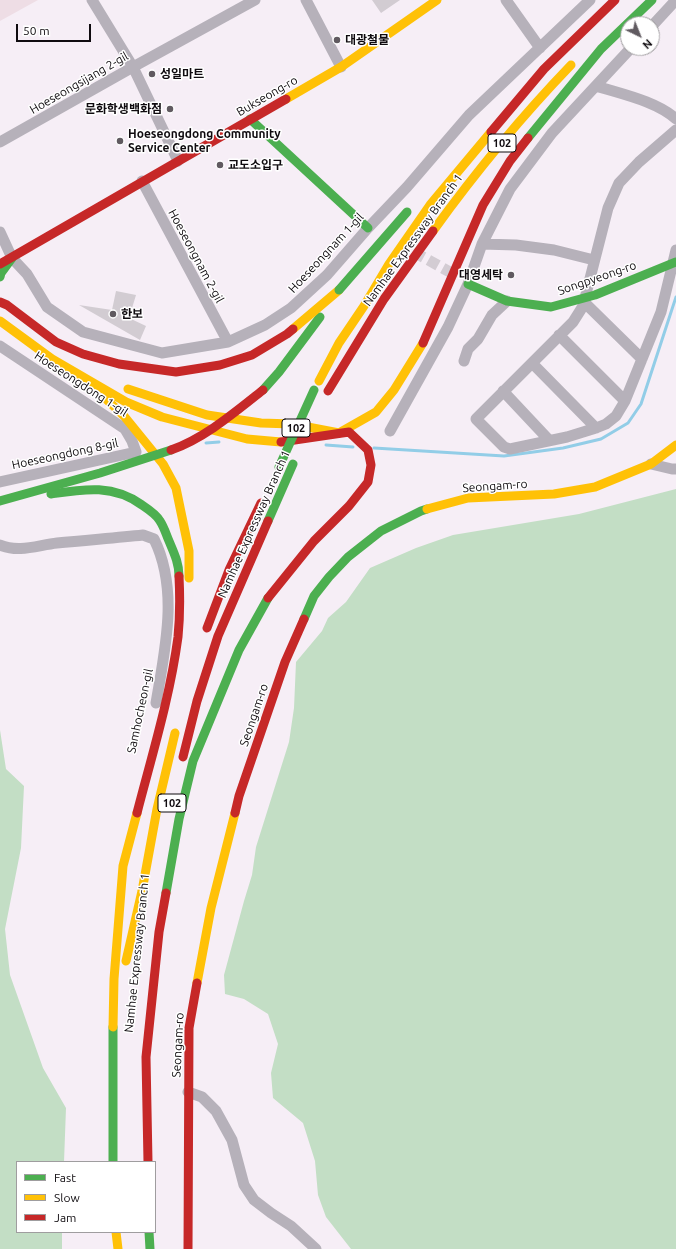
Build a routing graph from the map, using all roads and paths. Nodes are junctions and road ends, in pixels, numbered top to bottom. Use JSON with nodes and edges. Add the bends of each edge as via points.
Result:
{"nodes":[{"id":1,"x":255,"y":0,"type":"edge"},
{"id":2,"x":306,"y":0,"type":"edge"},
{"id":3,"x":437,"y":0,"type":"edge"},
{"id":4,"x":506,"y":0,"type":"edge"},
{"id":5,"x":590,"y":0,"type":"edge"},
{"id":6,"x":615,"y":0,"type":"edge"},
{"id":7,"x":652,"y":0,"type":"edge"},
{"id":8,"x":676,"y":0,"type":"edge"},
{"id":9,"x":96,"y":1,"type":"edge"},
{"id":10,"x":660,"y":17,"type":"edge"},
{"id":11,"x":540,"y":48,"type":"junction"},
{"id":12,"x":624,"y":56,"type":"edge"},
{"id":13,"x":576,"y":60,"type":"dead end"},
{"id":14,"x":133,"y":67,"type":"junction"},
{"id":15,"x":341,"y":67,"type":"junction"},
{"id":16,"x":544,"y":69,"type":"junction"},
{"id":17,"x":596,"y":86,"type":"junction"},
{"id":18,"x":503,"y":104,"type":"dead end"},
{"id":19,"x":250,"y":119,"type":"junction"},
{"id":20,"x":676,"y":119,"type":"edge"},
{"id":21,"x":676,"y":130,"type":"edge"},
{"id":22,"x":0,"y":142,"type":"edge"},
{"id":23,"x":178,"y":161,"type":"junction"},
{"id":24,"x":142,"y":181,"type":"junction"},
{"id":25,"x":409,"y":209,"type":"dead end"},
{"id":26,"x":371,"y":229,"type":"junction"},
{"id":27,"x":0,"y":232,"type":"edge"},
{"id":28,"x":482,"y":244,"type":"junction"},
{"id":29,"x":676,"y":250,"type":"edge"},
{"id":30,"x":12,"y":258,"type":"junction"},
{"id":31,"x":594,"y":260,"type":"junction"},
{"id":32,"x":674,"y":263,"type":"edge"},
{"id":33,"x":0,"y":264,"type":"edge"},
{"id":34,"x":0,"y":277,"type":"edge"},
{"id":35,"x":465,"y":282,"type":"junction"},
{"id":36,"x":339,"y":290,"type":"junction"},
{"id":37,"x":0,"y":293,"type":"edge"},
{"id":38,"x":585,"y":300,"type":"junction"},
{"id":39,"x":507,"y":301,"type":"junction"},
{"id":40,"x":2,"y":306,"type":"edge"},
{"id":41,"x":0,"y":321,"type":"edge"},
{"id":42,"x":559,"y":335,"type":"junction"},
{"id":43,"x":228,"y":342,"type":"junction"},
{"id":44,"x":0,"y":346,"type":"edge"},
{"id":45,"x":70,"y":358,"type":"dead end"},
{"id":46,"x":642,"y":359,"type":"junction"},
{"id":47,"x":464,"y":361,"type":"dead end"},
{"id":48,"x":532,"y":363,"type":"junction"},
{"id":49,"x":74,"y":372,"type":"junction"},
{"id":50,"x":117,"y":384,"type":"dead end"},
{"id":51,"x":503,"y":391,"type":"junction"},
{"id":52,"x":326,"y":394,"type":"dead end"},
{"id":53,"x":626,"y":401,"type":"junction"},
{"id":54,"x":315,"y":418,"type":"dead end"},
{"id":55,"x":596,"y":428,"type":"junction"},
{"id":56,"x":390,"y":431,"type":"dead end"},
{"id":57,"x":338,"y":433,"type":"junction"},
{"id":58,"x":549,"y":440,"type":"junction"},
{"id":59,"x":676,"y":444,"type":"edge"},
{"id":60,"x":136,"y":452,"type":"joint"},
{"id":61,"x":651,"y":464,"type":"junction"},
{"id":62,"x":676,"y":469,"type":"edge"},
{"id":63,"x":277,"y":470,"type":"dead end"},
{"id":64,"x":0,"y":482,"type":"edge"},
{"id":65,"x":265,"y":494,"type":"dead end"},
{"id":66,"x":0,"y":501,"type":"edge"},
{"id":67,"x":0,"y":510,"type":"edge"},
{"id":68,"x":0,"y":545,"type":"edge"},
{"id":69,"x":189,"y":587,"type":"dead end"},
{"id":70,"x":188,"y":631,"type":"dead end"},
{"id":71,"x":203,"y":637,"type":"dead end"},
{"id":72,"x":177,"y":725,"type":"dead end"},
{"id":73,"x":180,"y":767,"type":"dead end"},
{"id":74,"x":135,"y":856,"type":"dead end"},
{"id":75,"x":130,"y":902,"type":"dead end"},
{"id":76,"x":147,"y":962,"type":"dead end"},
{"id":77,"x":144,"y":991,"type":"dead end"},
{"id":78,"x":122,"y":1017,"type":"dead end"},
{"id":79,"x":140,"y":1026,"type":"dead end"},
{"id":80,"x":106,"y":1043,"type":"dead end"},
{"id":81,"x":122,"y":1070,"type":"dead end"},
{"id":82,"x":188,"y":1092,"type":"junction"},
{"id":83,"x":139,"y":1154,"type":"dead end"},
{"id":84,"x":113,"y":1161,"type":"edge"},
{"id":85,"x":148,"y":1161,"type":"edge"},
{"id":86,"x":116,"y":1233,"type":"edge"},
{"id":87,"x":125,"y":1233,"type":"edge"},
{"id":88,"x":149,"y":1233,"type":"edge"},
{"id":89,"x":118,"y":1249,"type":"edge"},
{"id":90,"x":125,"y":1249,"type":"edge"},
{"id":91,"x":150,"y":1249,"type":"edge"},
{"id":92,"x":188,"y":1249,"type":"edge"},
{"id":93,"x":316,"y":1249,"type":"edge"}],
"edges":[{"from":1,"to":14,"type":"street","name":"Hoeseongsijang 2-gil"},
{"from":2,"to":15,"type":"street"},
{"from":3,"to":15,"type":"main road","name":"Bukseong-ro"},
{"from":4,"to":11,"type":"street"},
{"from":5,"to":11,"type":"street","name":"Hoeseongnam 1-gil"},
{"from":6,"to":16,"type":"main road","name":"Namhae Expressway Branch 1","number":"102"},
{"from":7,"to":57,"type":"main road","via":[[601,49],[510,161],[483,205],[422,345],[394,390],[376,412]]},
{"from":8,"to":10,"type":"street"},
{"from":9,"to":14,"type":"street"},
{"from":11,"to":26,"type":"street","name":"Hoeseongnam 1-gil","via":[[469,115]]},
{"from":12,"to":17,"type":"street"},
{"from":13,"to":52,"type":"main road","name":"Namhae Expressway Branch 1","number":"102","via":[[533,105],[458,196],[384,299]]},
{"from":14,"to":22,"type":"street","name":"Hoeseongsijang 2-gil"},
{"from":14,"to":23,"type":"street"},
{"from":15,"to":19,"type":"main road","name":"Bukseong-ro"},
{"from":16,"to":18,"type":"main road"},
{"from":16,"to":63,"type":"main road","name":"Namhae Expressway Branch 1","number":"102","bridge":true,"via":[[430,205],[389,264],[339,343]]},
{"from":17,"to":20,"type":"street","via":[[652,104]]},
{"from":17,"to":28,"type":"street","via":[[552,133],[510,189]]},
{"from":19,"to":23,"type":"main road","name":"Bukseong-ro"},
{"from":19,"to":26,"type":"main road"},
{"from":21,"to":31,"type":"street","via":[[619,183],[608,208]]},
{"from":23,"to":24,"type":"main road","name":"Bukseong-ro"},
{"from":24,"to":30,"type":"main road","name":"Bukseong-ro"},
{"from":24,"to":43,"type":"street","name":"Hoeseongnam 2-gil"},
{"from":25,"to":36,"type":"main road","bridge":true},
{"from":26,"to":43,"type":"street","name":"Hoeseongnam 1-gil","via":[[291,308],[265,325]]},
{"from":27,"to":30,"type":"street"},
{"from":28,"to":31,"type":"street","via":[[554,250]]},
{"from":28,"to":35,"type":"street"},
{"from":29,"to":32,"type":"street"},
{"from":30,"to":33,"type":"main road","name":"Bukseong-ro"},
{"from":30,"to":34,"type":"main road"},
{"from":30,"to":43,"type":"street","name":"Hoeseongnam 1-gil","via":[[28,274],[47,307],[83,332],[162,353]]},
{"from":31,"to":38,"type":"street"},
{"from":32,"to":38,"type":"main road","name":"Songpyeong-ro"},
{"from":32,"to":46,"type":"street","via":[[661,312]]},
{"from":35,"to":39,"type":"main road","name":"Songpyeong-ro"},
{"from":35,"to":56,"type":"street","via":[[448,327]]},
{"from":36,"to":40,"type":"main road","via":[[287,334],[252,355],[220,365],[176,372],[118,364],[83,354],[56,342]]},
{"from":36,"to":66,"type":"main road","bridge":true,"via":[[279,372],[263,390],[220,424],[180,447]]},
{"from":37,"to":40,"type":"main road"},
{"from":38,"to":39,"type":"main road","name":"Songpyeong-ro","via":[[551,307]]},
{"from":38,"to":42,"type":"street","via":[[575,319]]},
{"from":38,"to":46,"type":"street"},
{"from":39,"to":47,"type":"street","via":[[490,317],[478,339],[466,352]]},
{"from":40,"to":45,"type":"main road"},
{"from":41,"to":49,"type":"main road"},
{"from":42,"to":48,"type":"street"},
{"from":42,"to":53,"type":"street"},
{"from":44,"to":60,"type":"street","name":"Hoeseongdong 1-gil","via":[[125,429]]},
{"from":46,"to":53,"type":"street"},
{"from":48,"to":51,"type":"street"},
{"from":48,"to":55,"type":"street"},
{"from":49,"to":57,"type":"main road","via":[[126,402],[162,417],[247,439],[283,442]]},
{"from":49,"to":69,"type":"main road","via":[[104,397],[140,434],[163,464],[176,488],[189,551]]},
{"from":50,"to":57,"type":"main road","via":[[207,415],[261,423],[292,424]]},
{"from":51,"to":58,"type":"street"},
{"from":51,"to":58,"type":"street","via":[[476,419],[504,447],[510,449]]},
{"from":53,"to":55,"type":"street","via":[[616,416]]},
{"from":54,"to":73,"type":"main road","name":"Namhae Expressway Branch 1","number":"102","via":[[218,636],[197,701]]},
{"from":55,"to":58,"type":"street"},
{"from":57,"to":85,"type":"main road","via":[[349,432],[368,450],[371,465],[368,482],[349,506],[314,541],[266,600],[239,650],[193,761],[179,820],[159,932],[146,1057]]},
{"from":59,"to":61,"type":"main road","name":"Seongam-ro"},
{"from":60,"to":64,"type":"street","name":"Hoeseongdong 8-gil"},
{"from":61,"to":62,"type":"street"},
{"from":61,"to":82,"type":"main road","name":"Seongam-ro","via":[[595,487],[554,494],[468,498],[421,511],[381,531],[328,577],[314,596],[285,662],[239,796],[211,908],[190,1021]]},
{"from":65,"to":71,"type":"main road","name":"Namhae Expressway Branch 1","via":[[229,570]]},
{"from":67,"to":84,"type":"main road","via":[[48,495],[77,490],[119,492],[138,502],[160,520],[179,565],[178,636],[168,695],[123,866],[114,980]]},
{"from":68,"to":80,"type":"street","name":"Samhocheon-gil","via":[[19,549],[143,535],[154,539],[161,554],[168,584],[166,648],[154,714],[126,827],[116,880],[106,996]]},
{"from":70,"to":74,"type":"main road"},
{"from":72,"to":75,"type":"main road","name":"Namhae Expressway Branch 1","number":"102","via":[[157,809],[125,969]]},
{"from":76,"to":77,"type":"main road","name":"Namhae Expressway Branch 1"},
{"from":78,"to":81,"type":"main road","name":"Namhae Expressway Branch 1"},
{"from":79,"to":83,"type":"main road","name":"Namhae Expressway Branch 1"},
{"from":82,"to":92,"type":"main road","name":"Seongam-ro"},
{"from":82,"to":93,"type":"street","via":[[202,1097],[216,1111],[232,1140],[244,1185],[254,1200]]},
{"from":86,"to":89,"type":"main road"},
{"from":87,"to":90,"type":"main road"},
{"from":88,"to":91,"type":"main road"}]}
